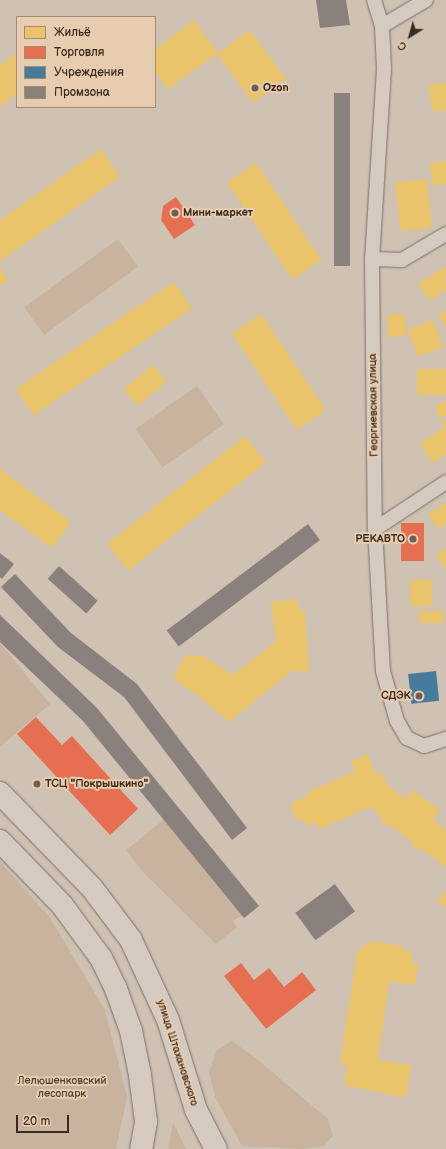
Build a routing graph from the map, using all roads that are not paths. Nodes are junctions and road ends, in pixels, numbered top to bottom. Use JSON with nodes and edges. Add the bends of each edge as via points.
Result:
{"nodes":[{"id":1,"x":374,"y":0,"type":"edge"},
{"id":2,"x":426,"y":0,"type":"edge"},
{"id":3,"x":382,"y":26,"type":"junction"},
{"id":4,"x":446,"y":234,"type":"edge"},
{"id":5,"x":372,"y":259,"type":"junction"},
{"id":6,"x":446,"y":482,"type":"edge"},
{"id":7,"x":375,"y":528,"type":"junction"},
{"id":8,"x":446,"y":739,"type":"edge"},
{"id":9,"x":0,"y":793,"type":"edge"},
{"id":10,"x":0,"y":841,"type":"edge"},
{"id":11,"x":141,"y":1149,"type":"edge"},
{"id":12,"x":216,"y":1149,"type":"edge"}],
"edges":[{"from":1,"to":3,"type":"street","name":"Георгиевская улица"},
{"from":2,"to":3,"type":"street"},
{"from":3,"to":5,"type":"street","name":"Георгиевская улица","via":[[384,69]]},
{"from":4,"to":5,"type":"street","via":[[402,260]]},
{"from":5,"to":7,"type":"street","name":"Георгиевская улица"},
{"from":6,"to":7,"type":"street"},
{"from":7,"to":8,"type":"street","name":"Георгиевская улица","via":[[383,671],[398,721],[407,738],[424,746]]},
{"from":9,"to":12,"type":"main road","name":"улица Штахановского","via":[[92,888],[131,940],[165,1013],[196,1110]]},
{"from":10,"to":11,"type":"main road","via":[[62,905],[101,958],[116,989],[131,1031],[140,1075],[146,1122]]}]}
